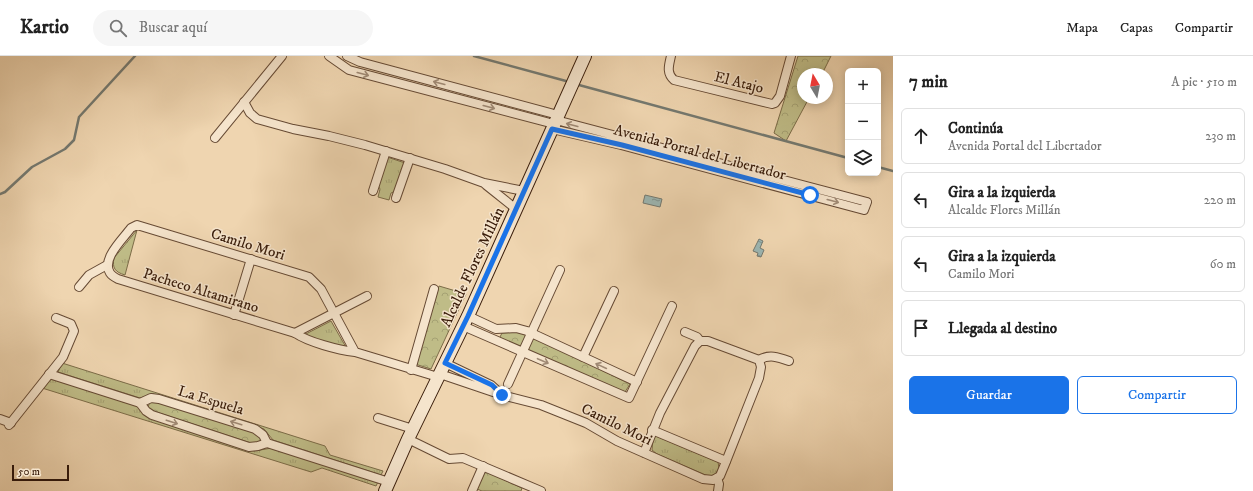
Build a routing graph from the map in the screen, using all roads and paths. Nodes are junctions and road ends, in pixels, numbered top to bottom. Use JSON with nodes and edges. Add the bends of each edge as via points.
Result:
{"nodes":[{"id":1,"x":282,"y":56,"type":"edge"},
{"id":2,"x":329,"y":56,"type":"edge"},
{"id":3,"x":347,"y":56,"type":"edge"},
{"id":4,"x":585,"y":56,"type":"edge"},
{"id":5,"x":672,"y":56,"type":"edge"},
{"id":6,"x":791,"y":56,"type":"edge"},
{"id":7,"x":244,"y":102,"type":"junction"},
{"id":8,"x":555,"y":122,"type":"junction"},
{"id":9,"x":215,"y":138,"type":"dead end"},
{"id":10,"x":386,"y":151,"type":"junction"},
{"id":11,"x":410,"y":158,"type":"junction"},
{"id":12,"x":484,"y":183,"type":"junction"},
{"id":13,"x":373,"y":191,"type":"dead end"},
{"id":14,"x":524,"y":192,"type":"junction"},
{"id":15,"x":396,"y":198,"type":"dead end"},
{"id":16,"x":866,"y":206,"type":"dead end"},
{"id":17,"x":516,"y":209,"type":"junction"},
{"id":18,"x":251,"y":259,"type":"junction"},
{"id":19,"x":108,"y":265,"type":"junction"},
{"id":20,"x":560,"y":270,"type":"dead end"},
{"id":21,"x":79,"y":287,"type":"dead end"},
{"id":22,"x":434,"y":289,"type":"dead end"},
{"id":23,"x":614,"y":291,"type":"dead end"},
{"id":24,"x":366,"y":296,"type":"dead end"},
{"id":25,"x":672,"y":306,"type":"dead end"},
{"id":26,"x":334,"y":314,"type":"junction"},
{"id":27,"x":234,"y":315,"type":"junction"},
{"id":28,"x":56,"y":318,"type":"dead end"},
{"id":29,"x":465,"y":321,"type":"junction"},
{"id":30,"x":685,"y":332,"type":"dead end"},
{"id":31,"x":295,"y":333,"type":"junction"},
{"id":32,"x":531,"y":333,"type":"junction"},
{"id":33,"x":700,"y":341,"type":"junction"},
{"id":34,"x":355,"y":352,"type":"junction"},
{"id":35,"x":522,"y":352,"type":"junction"},
{"id":36,"x":584,"y":357,"type":"junction"},
{"id":37,"x":759,"y":360,"type":"junction"},
{"id":38,"x":789,"y":361,"type":"dead end"},
{"id":39,"x":445,"y":363,"type":"junction"},
{"id":40,"x":411,"y":370,"type":"junction"},
{"id":41,"x":49,"y":374,"type":"junction"},
{"id":42,"x":439,"y":376,"type":"junction"},
{"id":43,"x":637,"y":382,"type":"junction"},
{"id":44,"x":508,"y":384,"type":"dead end"},
{"id":45,"x":502,"y":395,"type":"junction"},
{"id":46,"x":140,"y":403,"type":"junction"},
{"id":47,"x":378,"y":418,"type":"dead end"},
{"id":48,"x":0,"y":420,"type":"edge"},
{"id":49,"x":652,"y":430,"type":"junction"},
{"id":50,"x":410,"y":434,"type":"junction"},
{"id":51,"x":267,"y":443,"type":"junction"},
{"id":52,"x":644,"y":453,"type":"junction"},
{"id":53,"x":726,"y":461,"type":"junction"},
{"id":54,"x":483,"y":466,"type":"junction"},
{"id":55,"x":717,"y":478,"type":"junction"},
{"id":56,"x":387,"y":487,"type":"edge"},
{"id":57,"x":528,"y":488,"type":"edge"},
{"id":58,"x":473,"y":491,"type":"edge"},
{"id":59,"x":541,"y":491,"type":"edge"},
{"id":60,"x":718,"y":491,"type":"edge"}],
"edges":[{"from":1,"to":7,"type":"street"},
{"from":2,"to":8,"type":"street","name":"Avenida Portal del Libertador","one_way":true,"via":[[349,70]]},
{"from":8,"to":3,"type":"street","name":"Avenida Portal del Libertador","one_way":true},
{"from":4,"to":8,"type":"street","name":"Alcalde Flores Millán"},
{"from":5,"to":6,"type":"street","name":"El Atajo","via":[[668,71],[674,80],[772,104],[780,96]]},
{"from":7,"to":9,"type":"street"},
{"from":7,"to":10,"type":"street","via":[[257,119]]},
{"from":8,"to":14,"type":"street","name":"Alcalde Flores Millán"},
{"from":8,"to":16,"type":"street","name":"Avenida Portal del Libertador"},
{"from":10,"to":11,"type":"street"},
{"from":10,"to":13,"type":"street"},
{"from":11,"to":12,"type":"street"},
{"from":11,"to":15,"type":"street"},
{"from":12,"to":14,"type":"street"},
{"from":12,"to":17,"type":"street"},
{"from":14,"to":17,"type":"street","name":"Alcalde Flores Millán"},
{"from":17,"to":29,"type":"street","name":"Alcalde Flores Millán"},
{"from":18,"to":19,"type":"street","name":"Camilo Mori","via":[[137,225],[109,256]]},
{"from":18,"to":26,"type":"street","name":"Camilo Mori","via":[[309,277],[320,289]]},
{"from":18,"to":27,"type":"street"},
{"from":19,"to":21,"type":"street","via":[[89,275]]},
{"from":19,"to":27,"type":"street","name":"Pacheco Altamirano","via":[[110,274],[118,279]]},
{"from":20,"to":32,"type":"street"},
{"from":22,"to":40,"type":"street"},
{"from":23,"to":36,"type":"street"},
{"from":24,"to":26,"type":"street"},
{"from":25,"to":43,"type":"street"},
{"from":26,"to":31,"type":"street"},
{"from":26,"to":34,"type":"street","name":"Camilo Mori"},
{"from":27,"to":31,"type":"street","name":"Pacheco Altamirano"},
{"from":28,"to":41,"type":"street","via":[[71,324],[74,331],[63,357]]},
{"from":29,"to":32,"type":"street","via":[[496,329],[516,328]]},
{"from":29,"to":35,"type":"street"},
{"from":29,"to":39,"type":"street","name":"Alcalde Flores Millán"},
{"from":30,"to":33,"type":"street"},
{"from":31,"to":34,"type":"street","name":"Camilo Mori","via":[[302,338]]},
{"from":32,"to":35,"type":"street"},
{"from":32,"to":36,"type":"street"},
{"from":33,"to":37,"type":"street","via":[[708,341]]},
{"from":33,"to":49,"type":"street","via":[[695,346]]},
{"from":34,"to":40,"type":"street","name":"Camilo Mori"},
{"from":35,"to":43,"type":"street","one_way":true,"via":[[630,398]]},
{"from":35,"to":44,"type":"street"},
{"from":43,"to":36,"type":"street","one_way":true},
{"from":37,"to":38,"type":"street","via":[[769,356]]},
{"from":37,"to":53,"type":"street","via":[[762,367],[759,378]]},
{"from":39,"to":42,"type":"street","name":"Alcalde Flores Millán"},
{"from":39,"to":45,"type":"street","name":"Camilo Mori","via":[[492,385]]},
{"from":40,"to":42,"type":"street","name":"Camilo Mori"},
{"from":41,"to":46,"type":"street","name":"La Espuela"},
{"from":41,"to":48,"type":"street","via":[[10,424]]},
{"from":42,"to":45,"type":"street","name":"Camilo Mori"},
{"from":42,"to":50,"type":"street","name":"Alcalde Flores Millán"},
{"from":45,"to":52,"type":"street","name":"Camilo Mori","via":[[541,405],[586,423]]},
{"from":46,"to":51,"type":"street","name":"La Espuela","one_way":true,"via":[[152,415],[249,447]]},
{"from":51,"to":46,"type":"street","name":"La Espuela","one_way":true,"via":[[263,435],[248,426],[159,399],[151,398]]},
{"from":47,"to":50,"type":"street"},
{"from":49,"to":52,"type":"street"},
{"from":49,"to":53,"type":"street"},
{"from":50,"to":54,"type":"street","via":[[450,459],[463,458]]},
{"from":50,"to":56,"type":"street","name":"Alcalde Flores Millán"},
{"from":51,"to":56,"type":"street","name":"La Espuela"},
{"from":52,"to":55,"type":"street","name":"Camilo Mori","via":[[703,479]]},
{"from":53,"to":55,"type":"street"},
{"from":54,"to":57,"type":"street"},
{"from":54,"to":58,"type":"street"},
{"from":55,"to":60,"type":"street"},
{"from":57,"to":59,"type":"street"}]}
